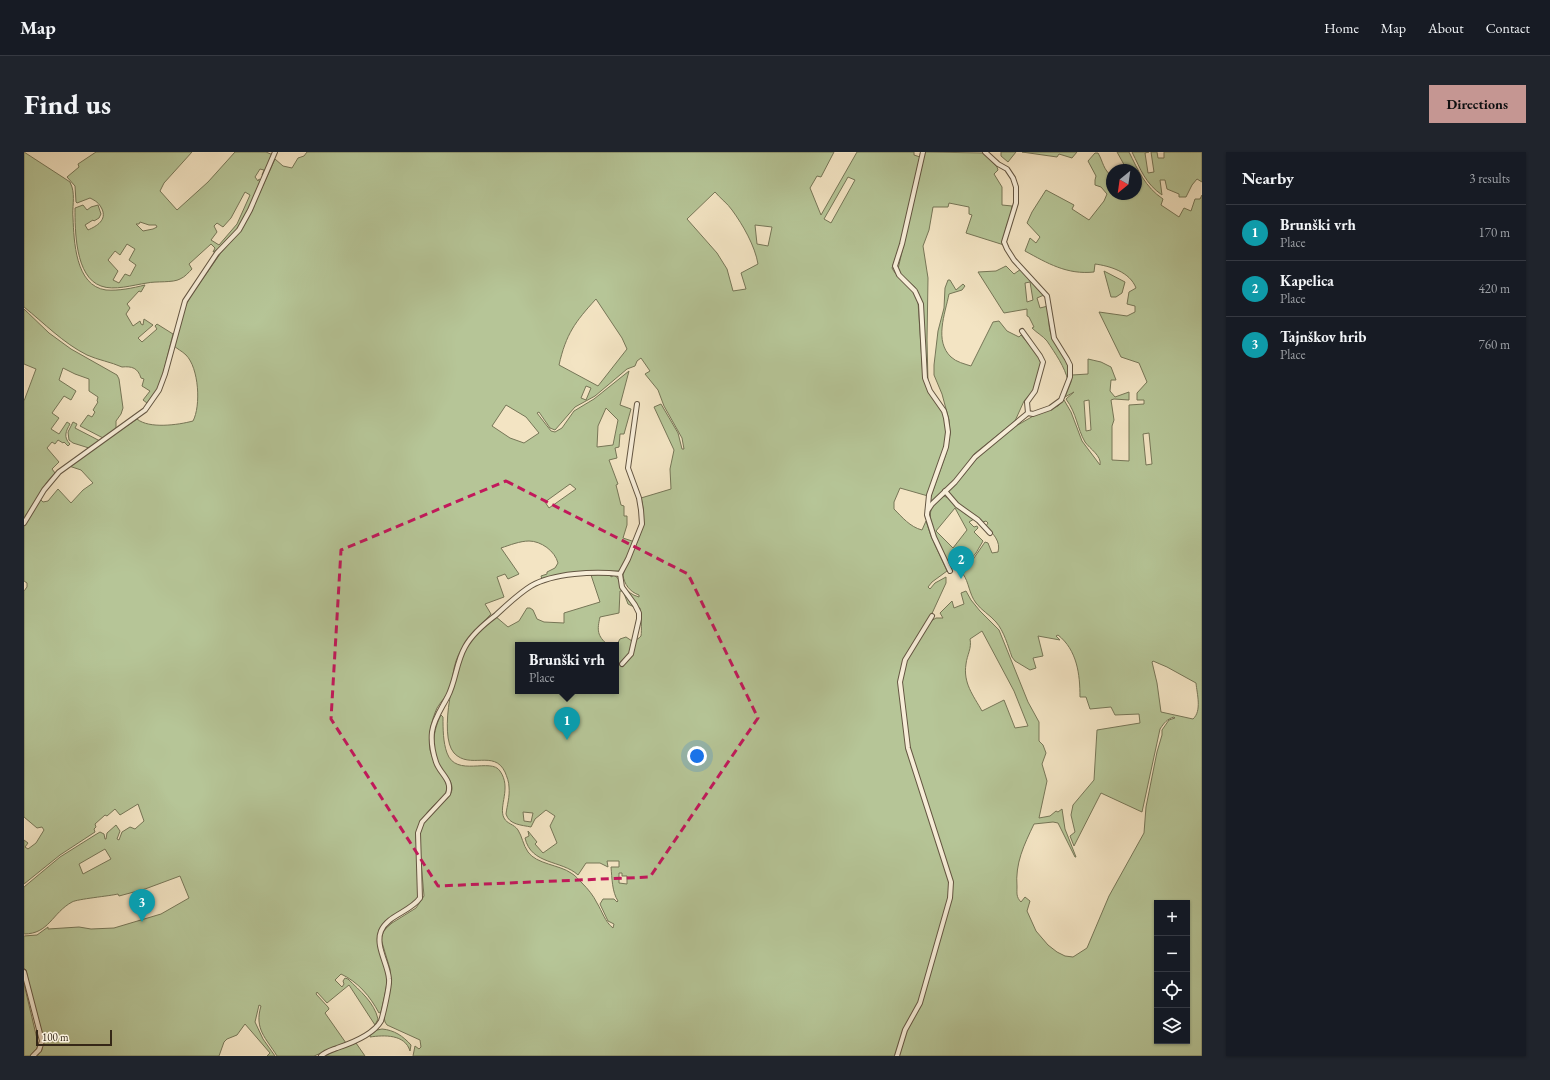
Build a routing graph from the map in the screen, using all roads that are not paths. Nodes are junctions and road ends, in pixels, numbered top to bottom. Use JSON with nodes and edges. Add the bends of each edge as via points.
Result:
{"nodes":[{"id":1,"x":275,"y":152,"type":"edge"},
{"id":2,"x":923,"y":152,"type":"edge"},
{"id":3,"x":985,"y":152,"type":"edge"},
{"id":4,"x":1022,"y":331,"type":"dead end"},
{"id":5,"x":637,"y":404,"type":"dead end"},
{"id":6,"x":1028,"y":413,"type":"junction"},
{"id":7,"x":945,"y":492,"type":"junction"},
{"id":8,"x":928,"y":510,"type":"junction"},
{"id":9,"x":24,"y":523,"type":"edge"},
{"id":10,"x":990,"y":533,"type":"dead end"},
{"id":11,"x":950,"y":571,"type":"dead end"},
{"id":12,"x":620,"y":574,"type":"junction"},
{"id":13,"x":932,"y":616,"type":"dead end"},
{"id":14,"x":622,"y":664,"type":"dead end"},
{"id":15,"x":24,"y":972,"type":"edge"},
{"id":16,"x":33,"y":1056,"type":"edge"},
{"id":17,"x":321,"y":1056,"type":"edge"},
{"id":18,"x":897,"y":1056,"type":"edge"}],
"edges":[{"from":1,"to":9,"type":"street","via":[[239,230],[217,253],[185,302],[160,390],[145,410],[59,472],[44,490]]},
{"from":2,"to":8,"type":"street","via":[[895,266],[899,275],[918,297],[925,378],[930,391],[944,411],[948,424],[946,447],[929,495]]},
{"from":3,"to":6,"type":"street","via":[[1007,169],[1016,187],[1016,203],[1004,242],[1014,260],[1047,296],[1054,338],[1070,366],[1070,377],[1061,400],[1044,410]]},
{"from":4,"to":6,"type":"street","via":[[1043,362],[1035,391],[1027,402]]},
{"from":5,"to":12,"type":"street","via":[[628,468],[639,498],[642,524]]},
{"from":6,"to":7,"type":"street","via":[[975,457]]},
{"from":7,"to":8,"type":"street"},
{"from":7,"to":10,"type":"street"},
{"from":8,"to":11,"type":"street","via":[[930,528]]},
{"from":12,"to":14,"type":"street","via":[[622,587],[639,613],[631,654]]},
{"from":12,"to":17,"type":"street","via":[[610,572],[555,576],[532,586],[479,629],[466,645],[459,659],[448,697],[434,721],[432,733],[436,763],[450,783],[450,789],[420,827],[420,898],[410,909],[384,926],[379,938],[389,980],[381,1020],[374,1030]]},
{"from":13,"to":18,"type":"street","via":[[905,660],[900,682],[908,748],[951,882],[950,898],[920,1003],[905,1030]]},
{"from":15,"to":16,"type":"street","via":[[42,1041],[39,1050]]}]}
